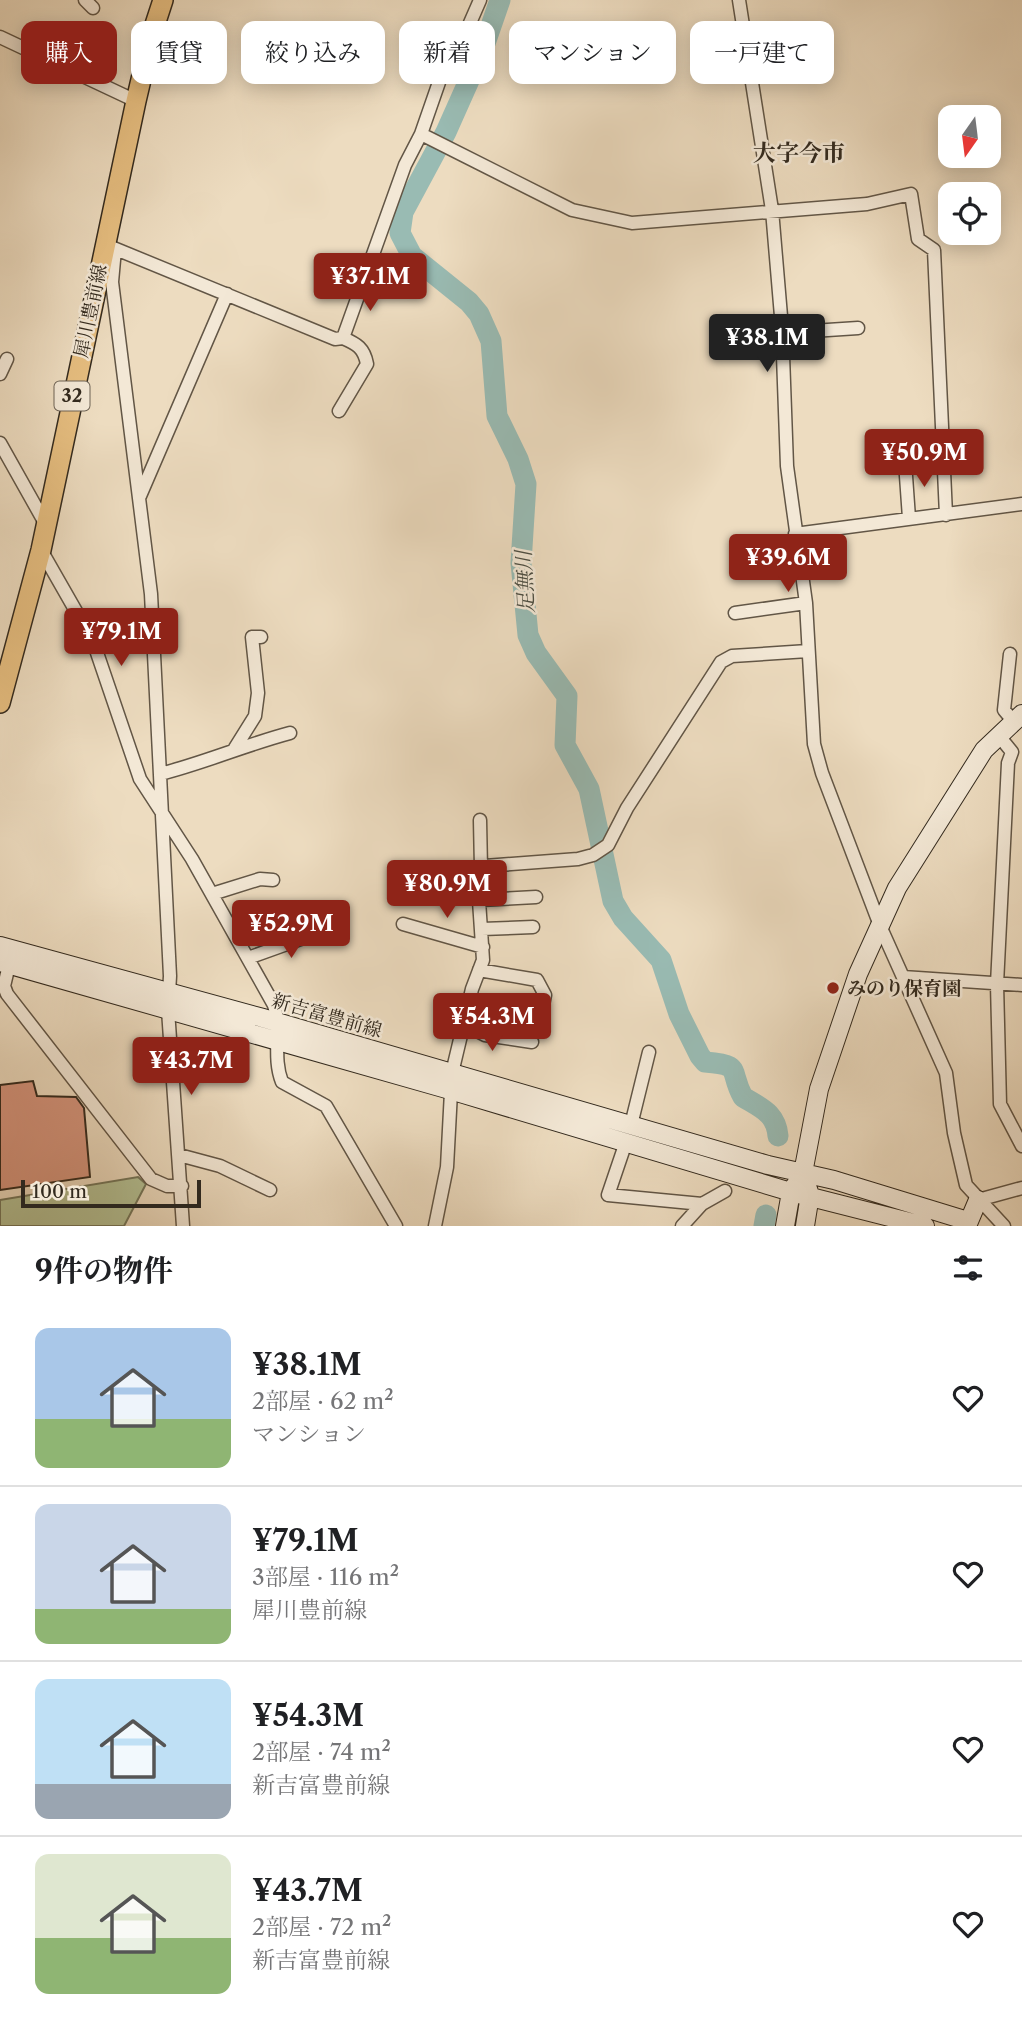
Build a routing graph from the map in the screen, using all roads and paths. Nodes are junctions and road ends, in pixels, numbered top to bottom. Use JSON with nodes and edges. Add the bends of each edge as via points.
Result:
{"nodes":[{"id":1,"x":163,"y":0,"type":"edge"},
{"id":2,"x":480,"y":0,"type":"edge"},
{"id":3,"x":739,"y":0,"type":"edge"},
{"id":4,"x":0,"y":37,"type":"edge"},
{"id":5,"x":136,"y":101,"type":"junction"},
{"id":6,"x":421,"y":134,"type":"junction"},
{"id":7,"x":772,"y":210,"type":"junction"},
{"id":8,"x":110,"y":246,"type":"junction"},
{"id":9,"x":228,"y":294,"type":"junction"},
{"id":10,"x":858,"y":328,"type":"dead end"},
{"id":11,"x":782,"y":333,"type":"junction"},
{"id":12,"x":343,"y":338,"type":"junction"},
{"id":13,"x":7,"y":359,"type":"dead end"},
{"id":14,"x":0,"y":374,"type":"edge"},
{"id":15,"x":339,"y":411,"type":"dead end"},
{"id":16,"x":0,"y":443,"type":"edge"},
{"id":17,"x":905,"y":462,"type":"dead end"},
{"id":18,"x":139,"y":496,"type":"junction"},
{"id":19,"x":1022,"y":504,"type":"edge"},
{"id":20,"x":946,"y":515,"type":"junction"},
{"id":21,"x":909,"y":518,"type":"junction"},
{"id":22,"x":45,"y":523,"type":"junction"},
{"id":23,"x":795,"y":534,"type":"junction"},
{"id":24,"x":41,"y":550,"type":"junction"},
{"id":25,"x":807,"y":603,"type":"junction"},
{"id":26,"x":735,"y":613,"type":"dead end"},
{"id":27,"x":261,"y":637,"type":"dead end"},
{"id":28,"x":808,"y":651,"type":"junction"},
{"id":29,"x":1010,"y":654,"type":"dead end"},
{"id":30,"x":0,"y":703,"type":"edge"},
{"id":31,"x":1018,"y":718,"type":"edge"},
{"id":32,"x":290,"y":733,"type":"dead end"},
{"id":33,"x":999,"y":736,"type":"junction"},
{"id":34,"x":1022,"y":743,"type":"edge"},
{"id":35,"x":235,"y":748,"type":"junction"},
{"id":36,"x":1012,"y":752,"type":"junction"},
{"id":37,"x":160,"y":774,"type":"junction"},
{"id":38,"x":161,"y":810,"type":"junction"},
{"id":39,"x":480,"y":820,"type":"dead end"},
{"id":40,"x":481,"y":869,"type":"junction"},
{"id":41,"x":273,"y":880,"type":"dead end"},
{"id":42,"x":212,"y":894,"type":"junction"},
{"id":43,"x":536,"y":897,"type":"dead end"},
{"id":44,"x":480,"y":900,"type":"junction"},
{"id":45,"x":403,"y":924,"type":"dead end"},
{"id":46,"x":533,"y":927,"type":"dead end"},
{"id":47,"x":881,"y":928,"type":"junction"},
{"id":48,"x":482,"y":929,"type":"junction"},
{"id":49,"x":323,"y":931,"type":"dead end"},
{"id":50,"x":0,"y":946,"type":"edge"},
{"id":51,"x":483,"y":947,"type":"junction"},
{"id":52,"x":248,"y":958,"type":"junction"},
{"id":53,"x":5,"y":964,"type":"edge"},
{"id":54,"x":479,"y":970,"type":"junction"},
{"id":55,"x":903,"y":977,"type":"junction"},
{"id":56,"x":997,"y":984,"type":"junction"},
{"id":57,"x":1022,"y":985,"type":"edge"},
{"id":58,"x":168,"y":1001,"type":"junction"},
{"id":59,"x":469,"y":1001,"type":"junction"},
{"id":60,"x":464,"y":1024,"type":"junction"},
{"id":61,"x":279,"y":1032,"type":"junction"},
{"id":62,"x":532,"y":1042,"type":"dead end"},
{"id":63,"x":649,"y":1052,"type":"dead end"},
{"id":64,"x":451,"y":1081,"type":"junction"},
{"id":65,"x":629,"y":1134,"type":"junction"},
{"id":66,"x":1022,"y":1146,"type":"edge"},
{"id":67,"x":179,"y":1155,"type":"junction"},
{"id":68,"x":803,"y":1173,"type":"junction"},
{"id":69,"x":182,"y":1186,"type":"junction"},
{"id":70,"x":1022,"y":1188,"type":"edge"},
{"id":71,"x":270,"y":1190,"type":"dead end"},
{"id":72,"x":725,"y":1191,"type":"dead end"},
{"id":73,"x":791,"y":1192,"type":"junction"},
{"id":74,"x":810,"y":1195,"type":"junction"},
{"id":75,"x":978,"y":1200,"type":"junction"},
{"id":76,"x":702,"y":1204,"type":"junction"},
{"id":77,"x":968,"y":1224,"type":"edge"},
{"id":78,"x":183,"y":1226,"type":"edge"},
{"id":79,"x":396,"y":1226,"type":"edge"},
{"id":80,"x":435,"y":1226,"type":"edge"},
{"id":81,"x":682,"y":1226,"type":"edge"},
{"id":82,"x":785,"y":1226,"type":"edge"},
{"id":83,"x":805,"y":1226,"type":"edge"},
{"id":84,"x":925,"y":1226,"type":"edge"},
{"id":85,"x":1004,"y":1226,"type":"edge"}],
"edges":[{"from":1,"to":5,"type":"main road","name":"犀川豊前線","number":"32"},
{"from":2,"to":6,"type":"street","via":[[463,39],[445,65]]},
{"from":3,"to":7,"type":"street"},
{"from":4,"to":5,"type":"street"},
{"from":5,"to":8,"type":"main road","name":"犀川豊前線","number":"32"},
{"from":6,"to":7,"type":"street","via":[[572,210],[599,218],[632,223]]},
{"from":6,"to":12,"type":"street","via":[[405,165]]},
{"from":7,"to":11,"type":"street"},
{"from":7,"to":20,"type":"street","via":[[867,204],[911,194],[918,239],[934,250]]},
{"from":8,"to":9,"type":"street"},
{"from":8,"to":18,"type":"street"},
{"from":8,"to":22,"type":"main road","name":"犀川豊前線","number":"32"},
{"from":9,"to":12,"type":"street","via":[[335,339]]},
{"from":9,"to":18,"type":"street"},
{"from":10,"to":11,"type":"street"},
{"from":11,"to":23,"type":"street","via":[[787,466]]},
{"from":12,"to":15,"type":"street","via":[[359,345],[367,364]]},
{"from":13,"to":14,"type":"street"},
{"from":16,"to":22,"type":"street"},
{"from":17,"to":21,"type":"street"},
{"from":18,"to":37,"type":"street","via":[[151,594]]},
{"from":19,"to":20,"type":"street"},
{"from":20,"to":21,"type":"street"},
{"from":21,"to":23,"type":"street"},
{"from":22,"to":24,"type":"main road","name":"犀川豊前線","number":"32"},
{"from":23,"to":25,"type":"street"},
{"from":24,"to":30,"type":"main road","name":"犀川豊前線","number":"32"},
{"from":24,"to":38,"type":"street","via":[[93,640],[140,779]]},
{"from":25,"to":26,"type":"street"},
{"from":25,"to":28,"type":"street"},
{"from":27,"to":35,"type":"street","via":[[252,637],[258,693],[255,716]]},
{"from":28,"to":40,"type":"street","via":[[732,656],[721,662],[608,845],[593,855]]},
{"from":28,"to":47,"type":"street","via":[[814,744]]},
{"from":29,"to":31,"type":"street","via":[[1004,710]]},
{"from":31,"to":33,"type":"main road"},
{"from":32,"to":35,"type":"street"},
{"from":33,"to":36,"type":"street"},
{"from":33,"to":47,"type":"main road","via":[[984,750],[897,888]]},
{"from":34,"to":36,"type":"street"},
{"from":35,"to":37,"type":"street","via":[[209,762]]},
{"from":36,"to":56,"type":"street"},
{"from":37,"to":38,"type":"street"},
{"from":38,"to":42,"type":"street"},
{"from":38,"to":58,"type":"street"},
{"from":39,"to":40,"type":"street"},
{"from":40,"to":44,"type":"street","via":[[477,871]]},
{"from":41,"to":42,"type":"street","via":[[260,879]]},
{"from":42,"to":52,"type":"street"},
{"from":43,"to":44,"type":"street"},
{"from":44,"to":48,"type":"street"},
{"from":45,"to":51,"type":"street"},
{"from":46,"to":48,"type":"street"},
{"from":47,"to":55,"type":"street"},
{"from":47,"to":68,"type":"main road","via":[[858,974],[819,1089]]},
{"from":48,"to":51,"type":"street"},
{"from":49,"to":52,"type":"street"},
{"from":50,"to":58,"type":"main road","name":"新吉富豊前線"},
{"from":51,"to":54,"type":"street"},
{"from":52,"to":61,"type":"street","via":[[274,1005]]},
{"from":53,"to":58,"type":"main road","name":"新吉富豊前線"},
{"from":53,"to":69,"type":"street","via":[[7,994],[59,1065],[151,1179]]},
{"from":54,"to":59,"type":"street"},
{"from":54,"to":59,"type":"street","via":[[537,980],[545,995],[543,1005],[533,1011]]},
{"from":55,"to":56,"type":"street"},
{"from":55,"to":75,"type":"street","via":[[946,1073],[966,1185]]},
{"from":56,"to":57,"type":"street"},
{"from":56,"to":66,"type":"street","via":[[1000,1104]]},
{"from":58,"to":61,"type":"main road","name":"新吉富豊前線"},
{"from":58,"to":67,"type":"street"},
{"from":59,"to":60,"type":"street"},
{"from":60,"to":62,"type":"street","via":[[485,1035]]},
{"from":60,"to":64,"type":"street"},
{"from":61,"to":64,"type":"main road","name":"新吉富豊前線"},
{"from":61,"to":79,"type":"street","via":[[277,1069],[282,1082],[326,1106]]},
{"from":63,"to":65,"type":"street"},
{"from":64,"to":65,"type":"main road","name":"新吉富豊前線"},
{"from":64,"to":80,"type":"street","via":[[447,1167]]},
{"from":65,"to":68,"type":"main road","name":"新吉富豊前線"},
{"from":65,"to":73,"type":"main road","name":"新吉富豊前線"},
{"from":65,"to":76,"type":"street","via":[[608,1195]]},
{"from":67,"to":69,"type":"street"},
{"from":67,"to":71,"type":"street","via":[[220,1166]]},
{"from":68,"to":73,"type":"main road"},
{"from":68,"to":74,"type":"main road"},
{"from":68,"to":77,"type":"main road","name":"新吉富豊前線"},
{"from":69,"to":78,"type":"street"},
{"from":70,"to":75,"type":"street"},
{"from":72,"to":76,"type":"street"},
{"from":73,"to":74,"type":"main road","name":"新吉富豊前線"},
{"from":73,"to":82,"type":"main road"},
{"from":74,"to":83,"type":"main road"},
{"from":74,"to":84,"type":"main road","name":"新吉富豊前線"},
{"from":75,"to":77,"type":"main road"},
{"from":75,"to":85,"type":"street"},
{"from":76,"to":81,"type":"street"}]}
